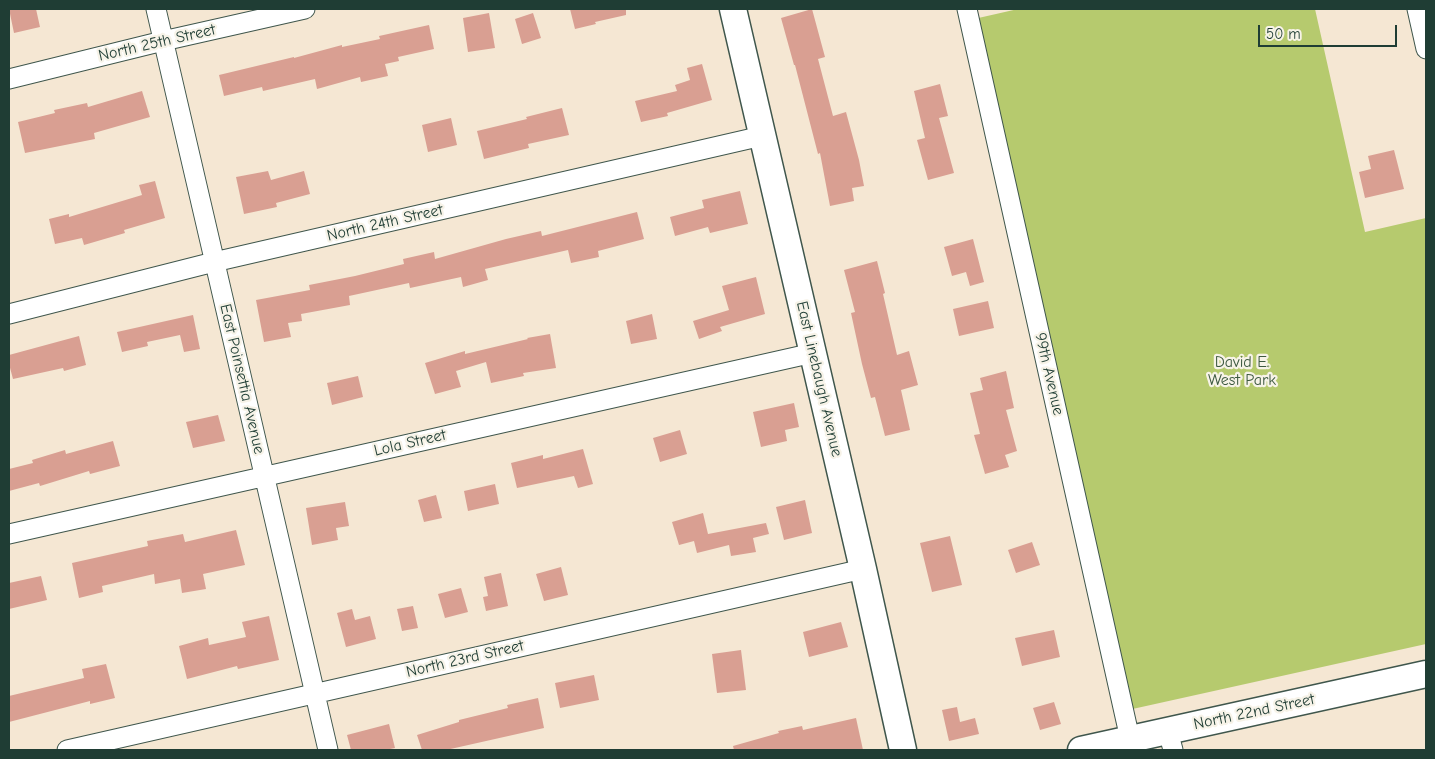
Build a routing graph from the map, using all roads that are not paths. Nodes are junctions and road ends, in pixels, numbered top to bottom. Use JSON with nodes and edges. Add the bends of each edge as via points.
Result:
{"nodes":[{"id":1,"x":156,"y":9,"type":"edge"},
{"id":2,"x":305,"y":9,"type":"edge"},
{"id":3,"x":733,"y":9,"type":"edge"},
{"id":4,"x":967,"y":9,"type":"edge"},
{"id":5,"x":1417,"y":9,"type":"edge"},
{"id":6,"x":163,"y":41,"type":"junction"},
{"id":7,"x":1426,"y":49,"type":"edge"},
{"id":8,"x":9,"y":78,"type":"edge"},
{"id":9,"x":762,"y":136,"type":"junction"},
{"id":10,"x":214,"y":262,"type":"junction"},
{"id":11,"x":9,"y":314,"type":"edge"},
{"id":12,"x":812,"y":353,"type":"junction"},
{"id":13,"x":264,"y":476,"type":"junction"},
{"id":14,"x":9,"y":534,"type":"edge"},
{"id":15,"x":863,"y":569,"type":"junction"},
{"id":16,"x":1426,"y":674,"type":"edge"},
{"id":17,"x":315,"y":693,"type":"junction"},
{"id":18,"x":1130,"y":739,"type":"junction"},
{"id":19,"x":1171,"y":741,"type":"edge"},
{"id":20,"x":67,"y":750,"type":"edge"},
{"id":21,"x":328,"y":750,"type":"edge"},
{"id":22,"x":904,"y":750,"type":"edge"},
{"id":23,"x":1081,"y":750,"type":"edge"}],
"edges":[{"from":1,"to":6,"type":"street","name":"East Poinsettia Avenue"},
{"from":2,"to":6,"type":"street","name":"North 25th Street"},
{"from":3,"to":9,"type":"street","name":"East Linebaugh Avenue"},
{"from":4,"to":18,"type":"street","name":"99th Avenue"},
{"from":5,"to":7,"type":"street"},
{"from":6,"to":8,"type":"street","name":"North 25th Street"},
{"from":6,"to":10,"type":"street","name":"East Poinsettia Avenue"},
{"from":9,"to":10,"type":"street","name":"North 24th Street"},
{"from":9,"to":12,"type":"street","name":"East Linebaugh Avenue"},
{"from":10,"to":11,"type":"street","name":"North 24th Street"},
{"from":10,"to":13,"type":"street","name":"East Poinsettia Avenue"},
{"from":12,"to":13,"type":"street","name":"Lola Street"},
{"from":12,"to":15,"type":"street","name":"East Linebaugh Avenue"},
{"from":13,"to":14,"type":"street","name":"Lola Street"},
{"from":13,"to":17,"type":"street","name":"East Poinsettia Avenue"},
{"from":15,"to":17,"type":"street","name":"North 23rd Street"},
{"from":15,"to":22,"type":"street","name":"East Linebaugh Avenue"},
{"from":16,"to":19,"type":"street","name":"North 22nd Street"},
{"from":17,"to":20,"type":"street","name":"North 23rd Street"},
{"from":17,"to":21,"type":"street","name":"East Poinsettia Avenue"},
{"from":18,"to":19,"type":"street","name":"North 22nd Street"},
{"from":18,"to":23,"type":"street","name":"North 22nd Street"}]}
